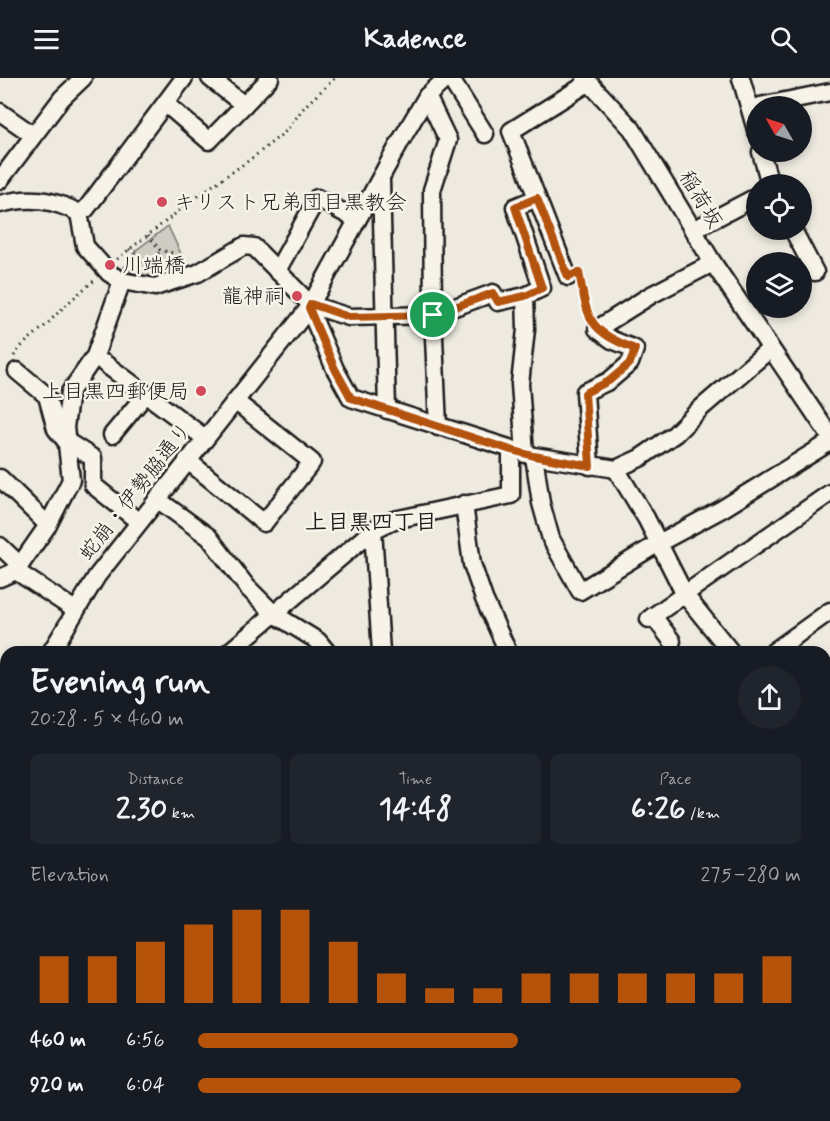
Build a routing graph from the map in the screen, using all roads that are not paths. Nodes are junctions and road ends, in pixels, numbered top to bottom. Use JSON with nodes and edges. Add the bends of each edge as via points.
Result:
{"nodes":[{"id":1,"x":184,"y":78,"type":"edge"},
{"id":2,"x":210,"y":78,"type":"edge"},
{"id":3,"x":270,"y":78,"type":"edge"},
{"id":4,"x":449,"y":78,"type":"edge"},
{"id":5,"x":741,"y":78,"type":"edge"},
{"id":6,"x":79,"y":79,"type":"edge"},
{"id":7,"x":586,"y":80,"type":"edge"},
{"id":8,"x":827,"y":87,"type":"edge"},
{"id":9,"x":427,"y":96,"type":"junction"},
{"id":10,"x":750,"y":96,"type":"edge"},
{"id":11,"x":795,"y":96,"type":"edge"},
{"id":12,"x":166,"y":104,"type":"junction"},
{"id":13,"x":244,"y":105,"type":"junction"},
{"id":14,"x":0,"y":112,"type":"edge"},
{"id":15,"x":485,"y":134,"type":"dead end"},
{"id":16,"x":33,"y":135,"type":"junction"},
{"id":17,"x":381,"y":179,"type":"junction"},
{"id":18,"x":0,"y":180,"type":"edge"},
{"id":19,"x":537,"y":198,"type":"junction"},
{"id":20,"x":746,"y":202,"type":"edge"},
{"id":21,"x":0,"y":204,"type":"edge"},
{"id":22,"x":79,"y":213,"type":"junction"},
{"id":23,"x":357,"y":220,"type":"junction"},
{"id":24,"x":693,"y":230,"type":"junction"},
{"id":25,"x":798,"y":240,"type":"edge"},
{"id":26,"x":713,"y":263,"type":"junction"},
{"id":27,"x":278,"y":272,"type":"junction"},
{"id":28,"x":816,"y":272,"type":"dead end"},
{"id":29,"x":114,"y":276,"type":"junction"},
{"id":30,"x":568,"y":277,"type":"road end"},
{"id":31,"x":525,"y":296,"type":"junction"},
{"id":32,"x":310,"y":306,"type":"junction"},
{"id":33,"x":433,"y":315,"type":"junction"},
{"id":34,"x":384,"y":317,"type":"junction"},
{"id":35,"x":770,"y":349,"type":"junction"},
{"id":36,"x":100,"y":359,"type":"junction"},
{"id":37,"x":14,"y":366,"type":"road end"},
{"id":38,"x":146,"y":394,"type":"junction"},
{"id":39,"x":235,"y":401,"type":"junction"},
{"id":40,"x":387,"y":410,"type":"junction"},
{"id":41,"x":438,"y":427,"type":"junction"},
{"id":42,"x":112,"y":435,"type":"dead end"},
{"id":43,"x":830,"y":436,"type":"edge"},
{"id":44,"x":205,"y":438,"type":"junction"},
{"id":45,"x":65,"y":440,"type":"junction"},
{"id":46,"x":830,"y":442,"type":"edge"},
{"id":47,"x":523,"y":453,"type":"junction"},
{"id":48,"x":188,"y":460,"type":"junction"},
{"id":49,"x":590,"y":466,"type":"junction"},
{"id":50,"x":616,"y":469,"type":"junction"},
{"id":51,"x":0,"y":478,"type":"edge"},
{"id":52,"x":830,"y":493,"type":"edge"},
{"id":53,"x":157,"y":499,"type":"junction"},
{"id":54,"x":464,"y":504,"type":"junction"},
{"id":55,"x":139,"y":522,"type":"junction"},
{"id":56,"x":48,"y":525,"type":"junction"},
{"id":57,"x":373,"y":530,"type":"junction"},
{"id":58,"x":657,"y":544,"type":"junction"},
{"id":59,"x":0,"y":546,"type":"edge"},
{"id":60,"x":18,"y":568,"type":"junction"},
{"id":61,"x":0,"y":578,"type":"edge"},
{"id":62,"x":685,"y":595,"type":"junction"},
{"id":63,"x":75,"y":610,"type":"junction"},
{"id":64,"x":830,"y":611,"type":"edge"},
{"id":65,"x":274,"y":614,"type":"junction"},
{"id":66,"x":672,"y":641,"type":"dead end"},
{"id":67,"x":54,"y":646,"type":"edge"},
{"id":68,"x":243,"y":646,"type":"edge"},
{"id":69,"x":322,"y":646,"type":"edge"},
{"id":70,"x":381,"y":646,"type":"edge"},
{"id":71,"x":505,"y":646,"type":"edge"},
{"id":72,"x":726,"y":646,"type":"edge"},
{"id":73,"x":781,"y":646,"type":"edge"}],
"edges":[{"from":1,"to":12,"type":"street"},
{"from":2,"to":13,"type":"street"},
{"from":3,"to":13,"type":"street"},
{"from":4,"to":9,"type":"street","name":"蛇崩・伊勢脇通り"},
{"from":4,"to":15,"type":"street"},
{"from":5,"to":10,"type":"street"},
{"from":6,"to":16,"type":"street"},
{"from":7,"to":19,"type":"street","via":[[511,131]]},
{"from":7,"to":24,"type":"street","name":"稲荷坂","via":[[632,129]]},
{"from":8,"to":11,"type":"street"},
{"from":9,"to":17,"type":"street","name":"蛇崩・伊勢脇通り"},
{"from":9,"to":33,"type":"street","via":[[448,140],[432,190]]},
{"from":12,"to":13,"type":"street","via":[[209,141]]},
{"from":12,"to":22,"type":"street"},
{"from":14,"to":16,"type":"street"},
{"from":16,"to":18,"type":"street"},
{"from":17,"to":23,"type":"street","name":"蛇崩・伊勢脇通り"},
{"from":17,"to":34,"type":"street"},
{"from":19,"to":30,"type":"street"},
{"from":19,"to":31,"type":"street","via":[[515,207],[542,288]]},
{"from":20,"to":24,"type":"street"},
{"from":21,"to":22,"type":"street","via":[[16,199],[43,199]]},
{"from":22,"to":29,"type":"street","via":[[85,246]]},
{"from":23,"to":27,"type":"street","via":[[317,198]]},
{"from":23,"to":32,"type":"street","name":"蛇崩・伊勢脇通り"},
{"from":24,"to":26,"type":"street","name":"稲荷坂"},
{"from":25,"to":28,"type":"street"},
{"from":26,"to":35,"type":"street","name":"稲荷坂"},
{"from":26,"to":49,"type":"street","via":[[597,329],[635,349],[630,363],[609,381],[585,393]]},
{"from":27,"to":29,"type":"street","via":[[254,247],[244,246],[198,273],[155,287]]},
{"from":27,"to":32,"type":"street"},
{"from":29,"to":36,"type":"street"},
{"from":31,"to":33,"type":"street","via":[[498,302],[493,293]]},
{"from":31,"to":47,"type":"street","via":[[520,384]]},
{"from":32,"to":34,"type":"street","via":[[349,317]]},
{"from":32,"to":39,"type":"street","name":"蛇崩・伊勢脇通り"},
{"from":32,"to":40,"type":"street","via":[[351,398]]},
{"from":33,"to":34,"type":"street"},
{"from":33,"to":41,"type":"street"},
{"from":34,"to":40,"type":"street"},
{"from":35,"to":43,"type":"street","name":"稲荷坂"},
{"from":35,"to":50,"type":"street","via":[[675,434],[653,451]]},
{"from":36,"to":38,"type":"street"},
{"from":36,"to":45,"type":"street","via":[[70,392]]},
{"from":37,"to":45,"type":"street","via":[[47,396],[56,429]]},
{"from":38,"to":42,"type":"street"},
{"from":38,"to":44,"type":"street"},
{"from":39,"to":44,"type":"street","name":"蛇崩・伊勢脇通り"},
{"from":39,"to":48,"type":"street","via":[[312,462],[264,523]]},
{"from":40,"to":41,"type":"street"},
{"from":41,"to":47,"type":"street"},
{"from":44,"to":48,"type":"street","name":"蛇崩・伊勢脇通り"},
{"from":45,"to":55,"type":"street","via":[[93,459],[93,485]]},
{"from":45,"to":56,"type":"street","via":[[71,480]]},
{"from":46,"to":58,"type":"street"},
{"from":47,"to":49,"type":"street"},
{"from":47,"to":54,"type":"street","via":[[511,495]]},
{"from":47,"to":58,"type":"street","via":[[551,539],[580,591]]},
{"from":48,"to":53,"type":"street","name":"蛇崩・伊勢脇通り"},
{"from":49,"to":50,"type":"street"},
{"from":50,"to":58,"type":"street"},
{"from":51,"to":56,"type":"street"},
{"from":52,"to":62,"type":"street"},
{"from":53,"to":55,"type":"street","name":"蛇崩・伊勢脇通り"},
{"from":53,"to":65,"type":"street","via":[[208,537]]},
{"from":54,"to":57,"type":"street","via":[[394,520]]},
{"from":54,"to":71,"type":"street","via":[[472,564]]},
{"from":55,"to":63,"type":"street","name":"蛇崩・伊勢脇通り"},
{"from":56,"to":60,"type":"street"},
{"from":57,"to":65,"type":"street"},
{"from":57,"to":70,"type":"street"},
{"from":58,"to":62,"type":"street"},
{"from":59,"to":60,"type":"street"},
{"from":60,"to":61,"type":"street"},
{"from":60,"to":63,"type":"street"},
{"from":62,"to":66,"type":"street","via":[[651,618]]},
{"from":62,"to":72,"type":"street"},
{"from":63,"to":67,"type":"street","name":"蛇崩・伊勢脇通り"},
{"from":64,"to":73,"type":"street"},
{"from":65,"to":68,"type":"street"},
{"from":65,"to":69,"type":"street"}]}
